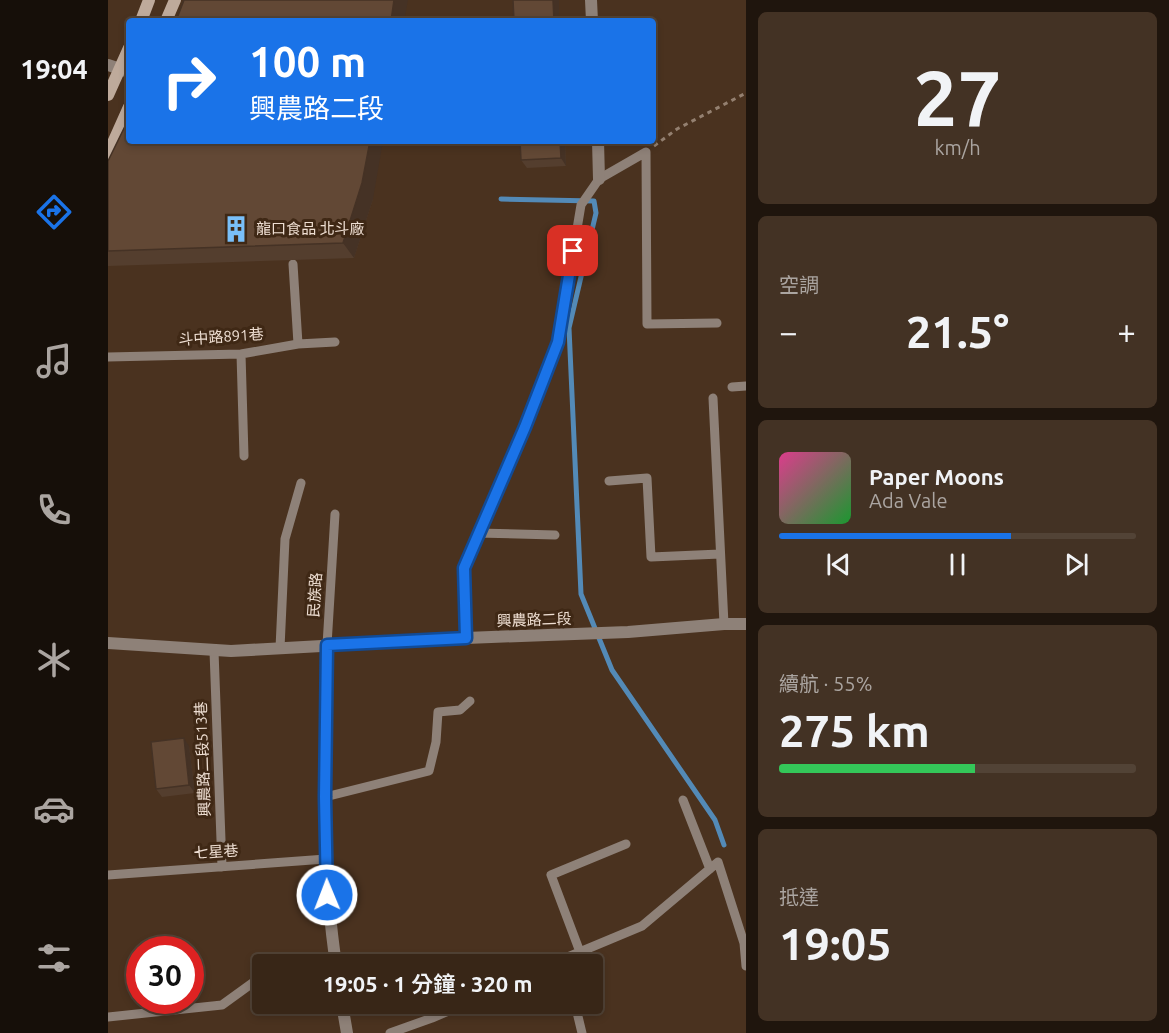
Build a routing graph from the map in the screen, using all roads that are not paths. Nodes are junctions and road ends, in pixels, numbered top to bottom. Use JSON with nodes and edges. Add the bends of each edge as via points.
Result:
{"nodes":[{"id":1,"x":150,"y":0,"type":"edge"},
{"id":2,"x":175,"y":0,"type":"edge"},
{"id":3,"x":591,"y":0,"type":"edge"},
{"id":4,"x":142,"y":18,"type":"edge"},
{"id":5,"x":167,"y":18,"type":"edge"},
{"id":6,"x":592,"y":18,"type":"edge"},
{"id":7,"x":126,"y":54,"type":"edge"},
{"id":8,"x":119,"y":68,"type":"edge"},
{"id":9,"x":108,"y":95,"type":"edge"},
{"id":10,"x":126,"y":114,"type":"edge"},
{"id":11,"x":598,"y":144,"type":"edge"},
{"id":12,"x":108,"y":154,"type":"edge"},
{"id":13,"x":599,"y":179,"type":"junction"},
{"id":14,"x":293,"y":264,"type":"dead end"},
{"id":15,"x":717,"y":322,"type":"dead end"},
{"id":16,"x":336,"y":342,"type":"dead end"},
{"id":17,"x":298,"y":344,"type":"junction"},
{"id":18,"x":241,"y":354,"type":"junction"},
{"id":19,"x":108,"y":357,"type":"edge"},
{"id":20,"x":746,"y":386,"type":"edge"},
{"id":21,"x":732,"y":387,"type":"dead end"},
{"id":22,"x":713,"y":398,"type":"dead end"},
{"id":23,"x":244,"y":456,"type":"dead end"},
{"id":24,"x":609,"y":482,"type":"dead end"},
{"id":25,"x":301,"y":483,"type":"dead end"},
{"id":26,"x":335,"y":514,"type":"dead end"},
{"id":27,"x":477,"y":534,"type":"junction"},
{"id":28,"x":555,"y":535,"type":"dead end"},
{"id":29,"x":720,"y":554,"type":"junction"},
{"id":30,"x":724,"y":624,"type":"junction"},
{"id":31,"x":746,"y":624,"type":"edge"},
{"id":32,"x":466,"y":638,"type":"junction"},
{"id":33,"x":108,"y":643,"type":"edge"},
{"id":34,"x":327,"y":645,"type":"junction"},
{"id":35,"x":280,"y":648,"type":"junction"},
{"id":36,"x":213,"y":651,"type":"junction"},
{"id":37,"x":471,"y":701,"type":"dead end"},
{"id":38,"x":325,"y":797,"type":"junction"},
{"id":39,"x":683,"y":800,"type":"dead end"},
{"id":40,"x":626,"y":844,"type":"dead end"},
{"id":41,"x":326,"y":859,"type":"junction"},
{"id":42,"x":222,"y":867,"type":"junction"},
{"id":43,"x":710,"y":869,"type":"junction"},
{"id":44,"x":108,"y":875,"type":"edge"},
{"id":45,"x":580,"y":952,"type":"junction"},
{"id":46,"x":335,"y":954,"type":"edge"},
{"id":47,"x":577,"y":954,"type":"edge"},
{"id":48,"x":746,"y":966,"type":"edge"},
{"id":49,"x":252,"y":983,"type":"edge"},
{"id":50,"x":344,"y":1014,"type":"edge"},
{"id":51,"x":441,"y":1014,"type":"edge"},
{"id":52,"x":577,"y":1014,"type":"edge"},
{"id":53,"x":108,"y":1017,"type":"edge"},
{"id":54,"x":347,"y":1033,"type":"edge"},
{"id":55,"x":390,"y":1033,"type":"edge"},
{"id":56,"x":582,"y":1033,"type":"edge"}],
"edges":[{"from":1,"to":4,"type":"main road"},
{"from":2,"to":5,"type":"main road"},
{"from":3,"to":6,"type":"street"},
{"from":7,"to":8,"type":"main road"},
{"from":8,"to":9,"type":"main road"},
{"from":10,"to":12,"type":"main road"},
{"from":11,"to":13,"type":"street"},
{"from":13,"to":15,"type":"lane","via":[[646,152],[647,324]]},
{"from":13,"to":27,"type":"lane","via":[[581,205],[558,342]]},
{"from":14,"to":17,"type":"lane"},
{"from":16,"to":17,"type":"lane","name":"斗中路891巷"},
{"from":17,"to":18,"type":"lane","name":"斗中路891巷"},
{"from":18,"to":19,"type":"lane","name":"斗中路891巷"},
{"from":18,"to":23,"type":"lane"},
{"from":20,"to":21,"type":"lane"},
{"from":22,"to":29,"type":"lane"},
{"from":24,"to":29,"type":"lane","via":[[647,478],[651,557]]},
{"from":25,"to":35,"type":"lane","via":[[285,539]]},
{"from":26,"to":34,"type":"lane","name":"民族路"},
{"from":27,"to":28,"type":"lane"},
{"from":27,"to":32,"type":"lane","via":[[464,568]]},
{"from":29,"to":30,"type":"lane"},
{"from":30,"to":31,"type":"street","name":"興農路二段"},
{"from":30,"to":32,"type":"street","name":"興農路二段"},
{"from":32,"to":34,"type":"street","name":"興農路二段"},
{"from":33,"to":36,"type":"street","name":"興農路二段"},
{"from":34,"to":35,"type":"street","name":"興農路二段"},
{"from":34,"to":38,"type":"street","name":"民族路"},
{"from":35,"to":36,"type":"street","name":"興農路二段"},
{"from":36,"to":42,"type":"lane","name":"興農路二段513巷"},
{"from":37,"to":38,"type":"lane","via":[[460,711],[438,712],[429,771]]},
{"from":38,"to":41,"type":"street","name":"民族路"},
{"from":39,"to":43,"type":"lane"},
{"from":40,"to":45,"type":"lane","via":[[552,875]]},
{"from":41,"to":42,"type":"lane","name":"七星巷"},
{"from":41,"to":46,"type":"street","name":"民族路"},
{"from":42,"to":44,"type":"lane","name":"七星巷"},
{"from":43,"to":45,"type":"lane","via":[[642,926]]},
{"from":43,"to":48,"type":"lane","via":[[718,862],[744,943]]},
{"from":45,"to":47,"type":"lane"},
{"from":49,"to":53,"type":"lane","via":[[222,1005]]},
{"from":50,"to":54,"type":"street"},
{"from":51,"to":55,"type":"lane"},
{"from":52,"to":56,"type":"lane"}]}
